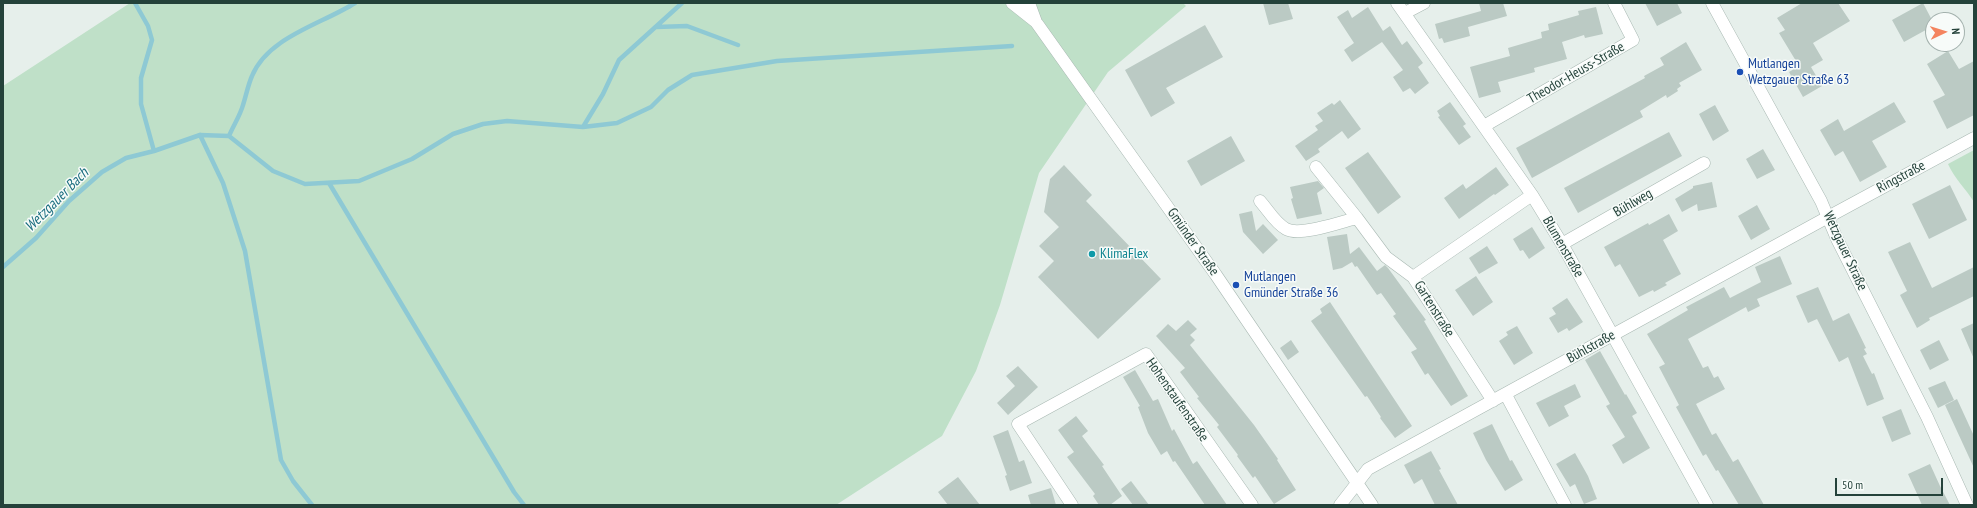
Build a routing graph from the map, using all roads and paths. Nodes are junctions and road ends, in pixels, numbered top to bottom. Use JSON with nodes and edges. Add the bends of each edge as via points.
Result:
{"nodes":[{"id":1,"x":1029,"y":3,"type":"edge"},
{"id":2,"x":1397,"y":3,"type":"edge"},
{"id":3,"x":1424,"y":3,"type":"edge"},
{"id":4,"x":1614,"y":3,"type":"edge"},
{"id":5,"x":1712,"y":3,"type":"edge"},
{"id":6,"x":1016,"y":7,"type":"edge"},
{"id":7,"x":1405,"y":13,"type":"junction"},
{"id":8,"x":1036,"y":22,"type":"junction"},
{"id":9,"x":1484,"y":126,"type":"junction"},
{"id":10,"x":1974,"y":138,"type":"edge"},
{"id":11,"x":1704,"y":163,"type":"dead end"},
{"id":12,"x":1316,"y":167,"type":"dead end"},
{"id":13,"x":1532,"y":195,"type":"junction"},
{"id":14,"x":1260,"y":201,"type":"dead end"},
{"id":15,"x":1828,"y":216,"type":"junction"},
{"id":16,"x":1357,"y":218,"type":"junction"},
{"id":17,"x":1562,"y":244,"type":"junction"},
{"id":18,"x":1413,"y":277,"type":"junction"},
{"id":19,"x":1613,"y":335,"type":"junction"},
{"id":20,"x":1506,"y":395,"type":"junction"},
{"id":21,"x":1494,"y":401,"type":"junction"},
{"id":22,"x":1357,"y":482,"type":"junction"},
{"id":23,"x":1072,"y":505,"type":"edge"},
{"id":24,"x":1252,"y":505,"type":"edge"},
{"id":25,"x":1340,"y":505,"type":"edge"},
{"id":26,"x":1372,"y":505,"type":"edge"},
{"id":27,"x":1565,"y":505,"type":"edge"},
{"id":28,"x":1707,"y":505,"type":"edge"},
{"id":29,"x":1967,"y":505,"type":"edge"}],
"edges":[{"from":1,"to":8,"type":"street","name":"Gmünder Straße"},
{"from":2,"to":7,"type":"street","name":"Blumenstraße"},
{"from":3,"to":7,"type":"street"},
{"from":4,"to":9,"type":"street","name":"Theodor-Heuss-Straße","via":[[1633,40]]},
{"from":5,"to":15,"type":"street","name":"Wetzgauer Straße"},
{"from":6,"to":8,"type":"street","name":"Gmünder Straße"},
{"from":7,"to":9,"type":"street","name":"Blumenstraße"},
{"from":8,"to":22,"type":"street","name":"Gmünder Straße","via":[[1216,275]]},
{"from":9,"to":13,"type":"street","name":"Blumenstraße"},
{"from":10,"to":15,"type":"street","name":"Ringstraße"},
{"from":11,"to":17,"type":"street","name":"Bühlweg"},
{"from":12,"to":16,"type":"street"},
{"from":13,"to":17,"type":"street","name":"Blumenstraße"},
{"from":13,"to":18,"type":"street","name":"Gartenstraße"},
{"from":14,"to":16,"type":"street","via":[[1287,230],[1303,231]]},
{"from":15,"to":19,"type":"street","name":"Bühlstraße"},
{"from":15,"to":29,"type":"street","name":"Wetzgauer Straße","via":[[1837,239],[1927,417]]},
{"from":16,"to":18,"type":"street","via":[[1386,257]]},
{"from":17,"to":19,"type":"street","name":"Blumenstraße"},
{"from":18,"to":21,"type":"street","name":"Gartenstraße"},
{"from":19,"to":20,"type":"street","name":"Bühlstraße"},
{"from":19,"to":28,"type":"street","name":"Blumenstraße"},
{"from":20,"to":21,"type":"street","name":"Bühlstraße"},
{"from":20,"to":27,"type":"street"},
{"from":21,"to":22,"type":"street","name":"Bühlstraße","via":[[1368,469]]},
{"from":22,"to":25,"type":"street","name":"Bühlstraße"},
{"from":22,"to":26,"type":"street","name":"Gmünder Straße"},
{"from":23,"to":24,"type":"street","name":"Hohenstaufenstraße","via":[[1018,424],[1146,354]]}]}
